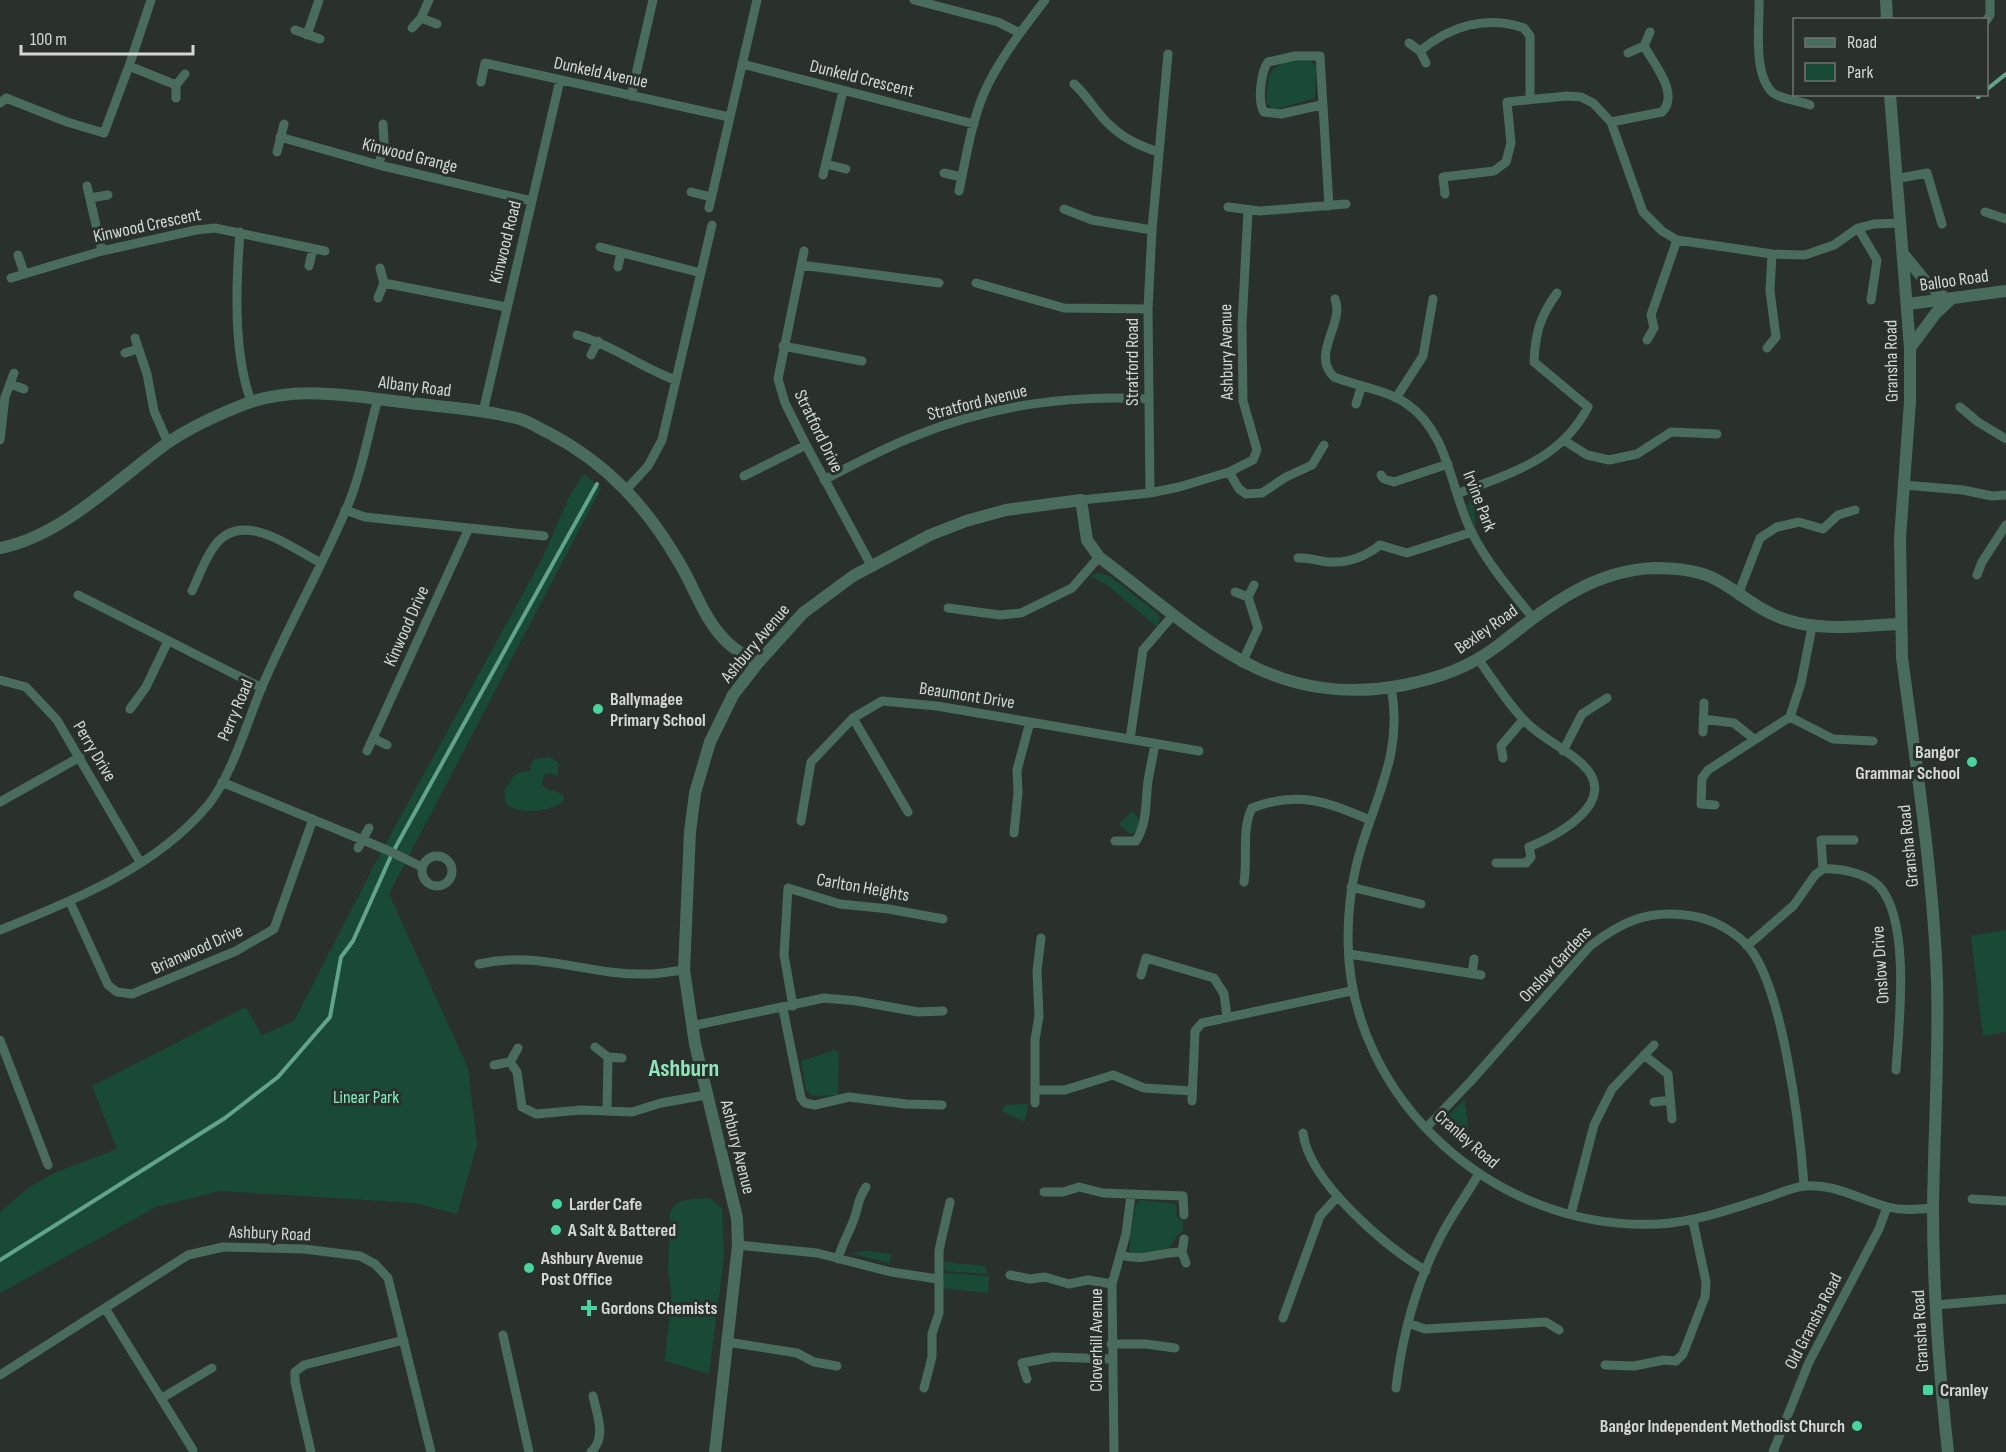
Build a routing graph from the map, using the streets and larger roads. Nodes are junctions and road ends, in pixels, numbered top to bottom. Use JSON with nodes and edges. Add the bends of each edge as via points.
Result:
{"nodes":[{"id":1,"x":151,"y":0,"type":"edge"},
{"id":2,"x":319,"y":0,"type":"edge"},
{"id":3,"x":429,"y":0,"type":"edge"},
{"id":4,"x":653,"y":0,"type":"edge"},
{"id":5,"x":757,"y":0,"type":"edge"},
{"id":6,"x":914,"y":0,"type":"edge"},
{"id":7,"x":1045,"y":0,"type":"edge"},
{"id":8,"x":1759,"y":0,"type":"edge"},
{"id":9,"x":1886,"y":0,"type":"edge"},
{"id":10,"x":1990,"y":0,"type":"edge"},
{"id":11,"x":928,"y":2,"type":"edge"},
{"id":12,"x":421,"y":18,"type":"junction"},
{"id":13,"x":1887,"y":18,"type":"edge"},
{"id":14,"x":1988,"y":18,"type":"edge"},
{"id":15,"x":437,"y":24,"type":"dead end"},
{"id":16,"x":412,"y":28,"type":"dead end"},
{"id":17,"x":295,"y":30,"type":"dead end"},
{"id":18,"x":1650,"y":32,"type":"dead end"},
{"id":19,"x":1020,"y":33,"type":"junction"},
{"id":20,"x":307,"y":34,"type":"junction"},
{"id":21,"x":320,"y":39,"type":"dead end"},
{"id":22,"x":1409,"y":43,"type":"dead end"},
{"id":23,"x":1644,"y":46,"type":"junction"},
{"id":24,"x":1420,"y":51,"type":"junction"},
{"id":25,"x":1628,"y":53,"type":"dead end"},
{"id":26,"x":1168,"y":54,"type":"dead end"},
{"id":27,"x":1426,"y":63,"type":"dead end"},
{"id":28,"x":742,"y":64,"type":"junction"},
{"id":29,"x":129,"y":66,"type":"junction"},
{"id":30,"x":185,"y":74,"type":"dead end"},
{"id":31,"x":560,"y":80,"type":"junction"},
{"id":32,"x":481,"y":82,"type":"dead end"},
{"id":33,"x":1074,"y":84,"type":"dead end"},
{"id":34,"x":176,"y":85,"type":"junction"},
{"id":35,"x":843,"y":91,"type":"junction"},
{"id":36,"x":631,"y":96,"type":"junction"},
{"id":37,"x":1890,"y":96,"type":"edge"},
{"id":38,"x":176,"y":98,"type":"dead end"},
{"id":39,"x":1530,"y":99,"type":"junction"},
{"id":40,"x":0,"y":103,"type":"edge"},
{"id":41,"x":1321,"y":105,"type":"junction"},
{"id":42,"x":1810,"y":105,"type":"dead end"},
{"id":43,"x":729,"y":117,"type":"junction"},
{"id":44,"x":1611,"y":122,"type":"junction"},
{"id":45,"x":284,"y":124,"type":"dead end"},
{"id":46,"x":383,"y":124,"type":"dead end"},
{"id":47,"x":974,"y":124,"type":"junction"},
{"id":48,"x":280,"y":137,"type":"junction"},
{"id":49,"x":277,"y":152,"type":"dead end"},
{"id":50,"x":1158,"y":152,"type":"junction"},
{"id":51,"x":826,"y":164,"type":"junction"},
{"id":52,"x":379,"y":165,"type":"junction"},
{"id":53,"x":846,"y":169,"type":"dead end"},
{"id":54,"x":944,"y":173,"type":"dead end"},
{"id":55,"x":823,"y":175,"type":"dead end"},
{"id":56,"x":962,"y":177,"type":"junction"},
{"id":57,"x":1895,"y":179,"type":"junction"},
{"id":58,"x":87,"y":186,"type":"dead end"},
{"id":59,"x":959,"y":191,"type":"dead end"},
{"id":60,"x":691,"y":192,"type":"dead end"},
{"id":61,"x":1445,"y":194,"type":"dead end"},
{"id":62,"x":108,"y":195,"type":"dead end"},
{"id":63,"x":711,"y":197,"type":"junction"},
{"id":64,"x":90,"y":198,"type":"junction"},
{"id":65,"x":532,"y":201,"type":"junction"},
{"id":66,"x":1346,"y":204,"type":"dead end"},
{"id":67,"x":1329,"y":206,"type":"junction"},
{"id":68,"x":1228,"y":207,"type":"dead end"},
{"id":69,"x":709,"y":208,"type":"dead end"},
{"id":70,"x":1064,"y":209,"type":"dead end"},
{"id":71,"x":1248,"y":210,"type":"junction"},
{"id":72,"x":1985,"y":212,"type":"dead end"},
{"id":73,"x":2006,"y":219,"type":"edge"},
{"id":74,"x":1900,"y":223,"type":"junction"},
{"id":75,"x":1942,"y":224,"type":"dead end"},
{"id":76,"x":712,"y":225,"type":"dead end"},
{"id":77,"x":1858,"y":228,"type":"junction"},
{"id":78,"x":1152,"y":230,"type":"junction"},
{"id":79,"x":240,"y":232,"type":"junction"},
{"id":80,"x":1677,"y":240,"type":"junction"},
{"id":81,"x":600,"y":247,"type":"dead end"},
{"id":82,"x":313,"y":249,"type":"junction"},
{"id":83,"x":102,"y":251,"type":"junction"},
{"id":84,"x":325,"y":251,"type":"dead end"},
{"id":85,"x":804,"y":251,"type":"dead end"},
{"id":86,"x":621,"y":253,"type":"junction"},
{"id":87,"x":1772,"y":254,"type":"junction"},
{"id":88,"x":1903,"y":254,"type":"junction"},
{"id":89,"x":18,"y":255,"type":"dead end"},
{"id":90,"x":801,"y":265,"type":"junction"},
{"id":91,"x":309,"y":266,"type":"dead end"},
{"id":92,"x":618,"y":267,"type":"dead end"},
{"id":93,"x":380,"y":268,"type":"dead end"},
{"id":94,"x":24,"y":273,"type":"junction"},
{"id":95,"x":701,"y":273,"type":"junction"},
{"id":96,"x":11,"y":278,"type":"dead end"},
{"id":97,"x":939,"y":283,"type":"dead end"},
{"id":98,"x":976,"y":283,"type":"dead end"},
{"id":99,"x":384,"y":284,"type":"junction"},
{"id":100,"x":2006,"y":291,"type":"edge"},
{"id":101,"x":1557,"y":294,"type":"dead end"},
{"id":102,"x":378,"y":298,"type":"dead end"},
{"id":103,"x":1335,"y":299,"type":"dead end"},
{"id":104,"x":1433,"y":299,"type":"dead end"},
{"id":105,"x":1949,"y":299,"type":"junction"},
{"id":106,"x":1871,"y":300,"type":"dead end"},
{"id":107,"x":1908,"y":304,"type":"junction"},
{"id":108,"x":506,"y":307,"type":"junction"},
{"id":109,"x":1148,"y":309,"type":"junction"},
{"id":110,"x":577,"y":335,"type":"dead end"},
{"id":111,"x":135,"y":338,"type":"dead end"},
{"id":112,"x":1647,"y":340,"type":"dead end"},
{"id":113,"x":598,"y":341,"type":"junction"},
{"id":114,"x":783,"y":346,"type":"junction"},
{"id":115,"x":1767,"y":348,"type":"dead end"},
{"id":116,"x":1910,"y":348,"type":"junction"},
{"id":117,"x":138,"y":349,"type":"junction"},
{"id":118,"x":125,"y":353,"type":"dead end"},
{"id":119,"x":591,"y":355,"type":"dead end"},
{"id":120,"x":862,"y":361,"type":"dead end"},
{"id":121,"x":14,"y":373,"type":"dead end"},
{"id":122,"x":675,"y":380,"type":"junction"},
{"id":123,"x":10,"y":384,"type":"junction"},
{"id":124,"x":1361,"y":388,"type":"junction"},
{"id":125,"x":24,"y":389,"type":"dead end"},
{"id":126,"x":1396,"y":398,"type":"junction"},
{"id":127,"x":378,"y":399,"type":"junction"},
{"id":128,"x":1149,"y":399,"type":"junction"},
{"id":129,"x":251,"y":401,"type":"junction"},
{"id":130,"x":1356,"y":404,"type":"dead end"},
{"id":131,"x":1960,"y":407,"type":"dead end"},
{"id":132,"x":483,"y":412,"type":"junction"},
{"id":133,"x":1717,"y":434,"type":"dead end"},
{"id":134,"x":2006,"y":439,"type":"edge"},
{"id":135,"x":0,"y":440,"type":"edge"},
{"id":136,"x":1565,"y":441,"type":"junction"},
{"id":137,"x":168,"y":443,"type":"junction"},
{"id":138,"x":806,"y":445,"type":"junction"},
{"id":139,"x":1324,"y":445,"type":"dead end"},
{"id":140,"x":1448,"y":464,"type":"junction"},
{"id":141,"x":1229,"y":472,"type":"junction"},
{"id":142,"x":1381,"y":475,"type":"dead end"},
{"id":143,"x":744,"y":476,"type":"dead end"},
{"id":144,"x":824,"y":480,"type":"junction"},
{"id":145,"x":1904,"y":484,"type":"junction"},
{"id":146,"x":626,"y":490,"type":"junction"},
{"id":147,"x":1150,"y":493,"type":"junction"},
{"id":148,"x":1457,"y":494,"type":"junction"},
{"id":149,"x":2006,"y":495,"type":"edge"},
{"id":150,"x":1081,"y":500,"type":"junction"},
{"id":151,"x":345,"y":510,"type":"junction"},
{"id":152,"x":1855,"y":510,"type":"dead end"},
{"id":153,"x":2006,"y":525,"type":"edge"},
{"id":154,"x":469,"y":528,"type":"junction"},
{"id":155,"x":1472,"y":532,"type":"junction"},
{"id":156,"x":544,"y":536,"type":"dead end"},
{"id":157,"x":0,"y":546,"type":"edge"},
{"id":158,"x":1099,"y":557,"type":"junction"},
{"id":159,"x":1298,"y":558,"type":"dead end"},
{"id":160,"x":321,"y":563,"type":"junction"},
{"id":161,"x":872,"y":567,"type":"junction"},
{"id":162,"x":1977,"y":575,"type":"dead end"},
{"id":163,"x":1254,"y":585,"type":"dead end"},
{"id":164,"x":192,"y":591,"type":"dead end"},
{"id":165,"x":1235,"y":592,"type":"dead end"},
{"id":166,"x":78,"y":595,"type":"dead end"},
{"id":167,"x":1738,"y":595,"type":"junction"},
{"id":168,"x":1248,"y":597,"type":"junction"},
{"id":169,"x":948,"y":608,"type":"dead end"},
{"id":170,"x":1173,"y":615,"type":"junction"},
{"id":171,"x":1533,"y":618,"type":"junction"},
{"id":172,"x":1900,"y":624,"type":"junction"},
{"id":173,"x":1812,"y":627,"type":"junction"},
{"id":174,"x":168,"y":641,"type":"junction"},
{"id":175,"x":1479,"y":660,"type":"junction"},
{"id":176,"x":1242,"y":663,"type":"junction"},
{"id":177,"x":757,"y":664,"type":"junction"},
{"id":178,"x":0,"y":680,"type":"edge"},
{"id":179,"x":1391,"y":687,"type":"junction"},
{"id":180,"x":262,"y":688,"type":"junction"},
{"id":181,"x":1607,"y":698,"type":"dead end"},
{"id":182,"x":1704,"y":703,"type":"dead end"},
{"id":183,"x":130,"y":709,"type":"dead end"},
{"id":184,"x":1790,"y":717,"type":"junction"},
{"id":185,"x":853,"y":718,"type":"junction"},
{"id":186,"x":1703,"y":719,"type":"junction"},
{"id":187,"x":1523,"y":720,"type":"junction"},
{"id":188,"x":1030,"y":722,"type":"junction"},
{"id":189,"x":1703,"y":732,"type":"dead end"},
{"id":190,"x":374,"y":738,"type":"junction"},
{"id":191,"x":1130,"y":739,"type":"junction"},
{"id":192,"x":1754,"y":739,"type":"junction"},
{"id":193,"x":1873,"y":741,"type":"dead end"},
{"id":194,"x":1155,"y":744,"type":"junction"},
{"id":195,"x":387,"y":745,"type":"dead end"},
{"id":196,"x":367,"y":751,"type":"dead end"},
{"id":197,"x":1199,"y":751,"type":"dead end"},
{"id":198,"x":1563,"y":751,"type":"junction"},
{"id":199,"x":80,"y":757,"type":"junction"},
{"id":200,"x":1503,"y":758,"type":"dead end"},
{"id":201,"x":222,"y":782,"type":"junction"},
{"id":202,"x":0,"y":802,"type":"edge"},
{"id":203,"x":1716,"y":805,"type":"dead end"},
{"id":204,"x":908,"y":812,"type":"dead end"},
{"id":205,"x":313,"y":819,"type":"junction"},
{"id":206,"x":1370,"y":820,"type":"junction"},
{"id":207,"x":801,"y":821,"type":"dead end"},
{"id":208,"x":369,"y":828,"type":"dead end"},
{"id":209,"x":1014,"y":833,"type":"dead end"},
{"id":210,"x":1854,"y":840,"type":"dead end"},
{"id":211,"x":1115,"y":841,"type":"dead end"},
{"id":212,"x":361,"y":844,"type":"junction"},
{"id":213,"x":140,"y":862,"type":"junction"},
{"id":214,"x":1496,"y":863,"type":"dead end"},
{"id":215,"x":422,"y":867,"type":"dead end"},
{"id":216,"x":1823,"y":869,"type":"junction"},
{"id":217,"x":1244,"y":882,"type":"dead end"},
{"id":218,"x":1351,"y":887,"type":"junction"},
{"id":219,"x":70,"y":902,"type":"junction"},
{"id":220,"x":1421,"y":904,"type":"dead end"},
{"id":221,"x":943,"y":919,"type":"dead end"},
{"id":222,"x":0,"y":930,"type":"edge"},
{"id":223,"x":1041,"y":938,"type":"dead end"},
{"id":224,"x":1747,"y":946,"type":"junction"},
{"id":225,"x":1349,"y":954,"type":"junction"},
{"id":226,"x":1474,"y":959,"type":"dead end"},
{"id":227,"x":479,"y":964,"type":"dead end"},
{"id":228,"x":684,"y":970,"type":"junction"},
{"id":229,"x":1141,"y":975,"type":"dead end"},
{"id":230,"x":1351,"y":991,"type":"junction"},
{"id":231,"x":794,"y":1006,"type":"junction"},
{"id":232,"x":783,"y":1009,"type":"junction"},
{"id":233,"x":943,"y":1011,"type":"dead end"},
{"id":234,"x":1227,"y":1017,"type":"junction"},
{"id":235,"x":692,"y":1026,"type":"junction"},
{"id":236,"x":0,"y":1040,"type":"edge"},
{"id":237,"x":1654,"y":1045,"type":"dead end"},
{"id":238,"x":595,"y":1047,"type":"dead end"},
{"id":239,"x":518,"y":1048,"type":"dead end"},
{"id":240,"x":2,"y":1054,"type":"edge"},
{"id":241,"x":1644,"y":1055,"type":"junction"},
{"id":242,"x":608,"y":1058,"type":"junction"},
{"id":243,"x":622,"y":1058,"type":"dead end"},
{"id":244,"x":510,"y":1062,"type":"junction"},
{"id":245,"x":494,"y":1065,"type":"dead end"},
{"id":246,"x":1896,"y":1070,"type":"dead end"},
{"id":247,"x":1037,"y":1090,"type":"junction"},
{"id":248,"x":706,"y":1095,"type":"junction"},
{"id":249,"x":1670,"y":1100,"type":"junction"},
{"id":250,"x":1654,"y":1102,"type":"dead end"},
{"id":251,"x":1035,"y":1103,"type":"dead end"},
{"id":252,"x":942,"y":1105,"type":"dead end"},
{"id":253,"x":607,"y":1111,"type":"junction"},
{"id":254,"x":1672,"y":1119,"type":"dead end"},
{"id":255,"x":1426,"y":1128,"type":"junction"},
{"id":256,"x":1304,"y":1133,"type":"dead end"},
{"id":257,"x":48,"y":1165,"type":"dead end"},
{"id":258,"x":1478,"y":1175,"type":"junction"},
{"id":259,"x":1804,"y":1185,"type":"junction"},
{"id":260,"x":866,"y":1187,"type":"dead end"},
{"id":261,"x":1044,"y":1192,"type":"dead end"},
{"id":262,"x":1131,"y":1195,"type":"junction"},
{"id":263,"x":1338,"y":1196,"type":"junction"},
{"id":264,"x":1972,"y":1199,"type":"dead end"},
{"id":265,"x":2006,"y":1201,"type":"edge"},
{"id":266,"x":950,"y":1202,"type":"dead end"},
{"id":267,"x":1887,"y":1207,"type":"junction"},
{"id":268,"x":1934,"y":1208,"type":"junction"},
{"id":269,"x":1571,"y":1214,"type":"junction"},
{"id":270,"x":1184,"y":1215,"type":"dead end"},
{"id":271,"x":1693,"y":1221,"type":"junction"},
{"id":272,"x":1184,"y":1239,"type":"dead end"},
{"id":273,"x":738,"y":1245,"type":"junction"},
{"id":274,"x":1182,"y":1252,"type":"junction"},
{"id":275,"x":1120,"y":1255,"type":"junction"},
{"id":276,"x":838,"y":1259,"type":"junction"},
{"id":277,"x":1186,"y":1263,"type":"dead end"},
{"id":278,"x":1426,"y":1271,"type":"junction"},
{"id":279,"x":1010,"y":1275,"type":"dead end"},
{"id":280,"x":938,"y":1279,"type":"junction"},
{"id":281,"x":1112,"y":1284,"type":"junction"},
{"id":282,"x":2006,"y":1299,"type":"edge"},
{"id":283,"x":1936,"y":1305,"type":"junction"},
{"id":284,"x":105,"y":1308,"type":"junction"},
{"id":285,"x":1283,"y":1318,"type":"dead end"},
{"id":286,"x":1408,"y":1323,"type":"junction"},
{"id":287,"x":1559,"y":1330,"type":"dead end"},
{"id":288,"x":503,"y":1335,"type":"dead end"},
{"id":289,"x":404,"y":1340,"type":"junction"},
{"id":290,"x":727,"y":1342,"type":"junction"},
{"id":291,"x":1111,"y":1344,"type":"junction"},
{"id":292,"x":1175,"y":1348,"type":"dead end"},
{"id":293,"x":1111,"y":1359,"type":"junction"},
{"id":294,"x":1605,"y":1365,"type":"dead end"},
{"id":295,"x":837,"y":1366,"type":"dead end"},
{"id":296,"x":212,"y":1368,"type":"dead end"},
{"id":297,"x":0,"y":1375,"type":"edge"},
{"id":298,"x":1027,"y":1379,"type":"dead end"},
{"id":299,"x":924,"y":1388,"type":"dead end"},
{"id":300,"x":1396,"y":1388,"type":"dead end"},
{"id":301,"x":593,"y":1396,"type":"dead end"},
{"id":302,"x":162,"y":1398,"type":"junction"},
{"id":303,"x":193,"y":1450,"type":"dead end"},
{"id":304,"x":311,"y":1452,"type":"edge"},
{"id":305,"x":431,"y":1452,"type":"edge"},
{"id":306,"x":529,"y":1452,"type":"edge"},
{"id":307,"x":591,"y":1452,"type":"edge"},
{"id":308,"x":715,"y":1452,"type":"edge"},
{"id":309,"x":1114,"y":1452,"type":"edge"},
{"id":310,"x":1773,"y":1452,"type":"edge"},
{"id":311,"x":1948,"y":1452,"type":"edge"}],
"edges":[{"from":1,"to":29,"type":"street"},
{"from":2,"to":20,"type":"street"},
{"from":3,"to":12,"type":"street"},
{"from":4,"to":36,"type":"street"},
{"from":5,"to":28,"type":"street"},
{"from":6,"to":11,"type":"street"},
{"from":7,"to":19,"type":"street"},
{"from":8,"to":42,"type":"street","via":[[1756,36],[1766,83],[1774,94]]},
{"from":9,"to":13,"type":"street"},
{"from":10,"to":14,"type":"street"},
{"from":11,"to":19,"type":"street","via":[[998,22]]},
{"from":12,"to":15,"type":"street"},
{"from":12,"to":16,"type":"street"},
{"from":17,"to":20,"type":"street"},
{"from":18,"to":23,"type":"street"},
{"from":19,"to":47,"type":"street","via":[[985,92]]},
{"from":20,"to":21,"type":"street"},
{"from":22,"to":24,"type":"street"},
{"from":23,"to":25,"type":"street"},
{"from":23,"to":44,"type":"street","via":[[1668,89],[1668,104],[1662,112]]},
{"from":24,"to":27,"type":"street"},
{"from":24,"to":39,"type":"street","via":[[1440,34],[1460,26],[1474,23],[1524,28],[1530,36]]},
{"from":26,"to":50,"type":"street","name":"Stratford Road"},
{"from":28,"to":35,"type":"street","name":"Dunkeld Crescent"},
{"from":28,"to":43,"type":"street"},
{"from":29,"to":34,"type":"street"},
{"from":29,"to":40,"type":"street","via":[[104,133],[6,98]]},
{"from":30,"to":34,"type":"street"},
{"from":31,"to":32,"type":"street","name":"Dunkeld Avenue","via":[[485,63]]},
{"from":31,"to":36,"type":"street","name":"Dunkeld Avenue"},
{"from":31,"to":65,"type":"street","name":"Kinwood Road"},
{"from":33,"to":50,"type":"street","via":[[1111,127],[1131,142]]},
{"from":34,"to":38,"type":"street"},
{"from":35,"to":47,"type":"street","name":"Dunkeld Crescent"},
{"from":35,"to":51,"type":"street"},
{"from":36,"to":43,"type":"street","name":"Dunkeld Avenue"},
{"from":37,"to":57,"type":"street","name":"Gransha Road"},
{"from":39,"to":44,"type":"street","via":[[1581,97],[1593,103]]},
{"from":39,"to":61,"type":"street","via":[[1508,102],[1511,143],[1506,162],[1494,171],[1443,177]]},
{"from":41,"to":41,"type":"street","via":[[1320,56],[1274,60],[1264,67],[1260,106],[1264,112],[1281,114]]},
{"from":41,"to":67,"type":"street"},
{"from":43,"to":63,"type":"street"},
{"from":44,"to":80,"type":"street","via":[[1643,212]]},
{"from":45,"to":48,"type":"street"},
{"from":46,"to":52,"type":"street"},
{"from":47,"to":56,"type":"street"},
{"from":48,"to":49,"type":"street"},
{"from":48,"to":52,"type":"street","name":"Kinwood Grange"},
{"from":50,"to":78,"type":"street","name":"Stratford Road"},
{"from":51,"to":53,"type":"street"},
{"from":51,"to":55,"type":"street"},
{"from":52,"to":65,"type":"street","name":"Kinwood Grange"},
{"from":54,"to":56,"type":"street"},
{"from":56,"to":59,"type":"street"},
{"from":57,"to":74,"type":"street","name":"Gransha Road"},
{"from":57,"to":75,"type":"street","via":[[1928,172]]},
{"from":58,"to":64,"type":"street"},
{"from":60,"to":63,"type":"street"},
{"from":62,"to":64,"type":"street"},
{"from":63,"to":69,"type":"street"},
{"from":64,"to":83,"type":"street"},
{"from":65,"to":108,"type":"street","name":"Kinwood Road"},
{"from":66,"to":67,"type":"street"},
{"from":67,"to":71,"type":"street"},
{"from":68,"to":71,"type":"street"},
{"from":70,"to":78,"type":"street","via":[[1092,220]]},
{"from":71,"to":141,"type":"street","name":"Ashbury Avenue","via":[[1242,324],[1243,401],[1257,450],[1253,460]]},
{"from":72,"to":73,"type":"street"},
{"from":74,"to":77,"type":"street"},
{"from":74,"to":88,"type":"street","name":"Gransha Road"},
{"from":76,"to":95,"type":"street"},
{"from":77,"to":87,"type":"street","via":[[1820,252]]},
{"from":77,"to":106,"type":"street","via":[[1877,260]]},
{"from":78,"to":109,"type":"street","name":"Stratford Road"},
{"from":79,"to":82,"type":"street","name":"Kinwood Crescent"},
{"from":79,"to":83,"type":"street","name":"Kinwood Crescent","via":[[196,230]]},
{"from":79,"to":129,"type":"street","via":[[238,318]]},
{"from":80,"to":87,"type":"street"},
{"from":80,"to":112,"type":"street","via":[[1651,315],[1654,328]]},
{"from":81,"to":86,"type":"street"},
{"from":82,"to":84,"type":"street","name":"Kinwood Crescent"},
{"from":82,"to":91,"type":"street"},
{"from":83,"to":94,"type":"street","name":"Kinwood Crescent"},
{"from":85,"to":90,"type":"street","name":"Stratford Drive"},
{"from":86,"to":92,"type":"street"},
{"from":86,"to":95,"type":"street"},
{"from":87,"to":115,"type":"street","via":[[1770,291],[1776,337]]},
{"from":88,"to":105,"type":"street","via":[[1926,282]]},
{"from":88,"to":107,"type":"street","name":"Gransha Road"},
{"from":89,"to":94,"type":"street"},
{"from":90,"to":97,"type":"street"},
{"from":90,"to":114,"type":"street","name":"Stratford Drive"},
{"from":93,"to":99,"type":"street"},
{"from":94,"to":96,"type":"street","name":"Kinwood Crescent"},
{"from":95,"to":122,"type":"street"},
{"from":98,"to":109,"type":"street","via":[[1064,308]]},
{"from":99,"to":102,"type":"street"},
{"from":99,"to":108,"type":"street"},
{"from":100,"to":105,"type":"street","name":"Balloo Road"},
{"from":101,"to":136,"type":"street","via":[[1543,313],[1535,335],[1534,362],[1588,407]]},
{"from":103,"to":124,"type":"street","name":"Irvine Park","via":[[1339,308],[1325,364],[1334,377]]},
{"from":104,"to":126,"type":"street","via":[[1424,356]]},
{"from":105,"to":107,"type":"street","name":"Balloo Road"},
{"from":105,"to":116,"type":"street"},
{"from":107,"to":116,"type":"street","name":"Gransha Road"},
{"from":108,"to":132,"type":"street","name":"Kinwood Road"},
{"from":109,"to":128,"type":"street","name":"Stratford Road"},
{"from":110,"to":113,"type":"street"},
{"from":111,"to":117,"type":"street"},
{"from":113,"to":119,"type":"street"},
{"from":113,"to":122,"type":"street"},
{"from":114,"to":120,"type":"street"},
{"from":114,"to":138,"type":"street","name":"Stratford Drive","via":[[778,379]]},
{"from":116,"to":145,"type":"street","name":"Gransha Road"},
{"from":117,"to":118,"type":"street"},
{"from":117,"to":137,"type":"street","via":[[154,411]]},
{"from":121,"to":123,"type":"street"},
{"from":122,"to":146,"type":"street","via":[[662,440],[648,466]]},
{"from":123,"to":125,"type":"street"},
{"from":123,"to":135,"type":"street","via":[[4,397]]},
{"from":124,"to":126,"type":"street","name":"Irvine Park"},
{"from":124,"to":130,"type":"street"},
{"from":126,"to":140,"type":"street","name":"Irvine Park","via":[[1432,431]]},
{"from":127,"to":129,"type":"street","name":"Albany Road","via":[[291,392]]},
{"from":127,"to":132,"type":"street","name":"Albany Road"},
{"from":127,"to":151,"type":"street","name":"Perry Road","via":[[366,452]]},
{"from":128,"to":144,"type":"street","name":"Stratford Avenue","via":[[1059,399],[978,417],[915,435]]},
{"from":128,"to":147,"type":"street","name":"Stratford Road"},
{"from":129,"to":137,"type":"street","name":"Albany Road"},
{"from":131,"to":134,"type":"street"},
{"from":132,"to":146,"type":"street","name":"Albany Road","via":[[522,419],[567,443],[604,468]]},
{"from":133,"to":136,"type":"street","via":[[1671,432],[1637,454],[1609,460],[1587,455]]},
{"from":136,"to":148,"type":"street","via":[[1537,461]]},
{"from":137,"to":157,"type":"street","name":"Albany Road","via":[[52,528],[29,540]]},
{"from":138,"to":143,"type":"street"},
{"from":138,"to":144,"type":"street","name":"Stratford Drive"},
{"from":139,"to":141,"type":"street","via":[[1312,465],[1262,493],[1246,494]]},
{"from":140,"to":142,"type":"street","via":[[1394,482]]},
{"from":140,"to":148,"type":"street","name":"Irvine Park"},
{"from":141,"to":147,"type":"street","name":"Ashbury Avenue"},
{"from":144,"to":161,"type":"street","name":"Stratford Drive"},
{"from":145,"to":149,"type":"street"},
{"from":145,"to":172,"type":"street","name":"Gransha Road"},
{"from":146,"to":177,"type":"street","name":"Albany Road","via":[[660,532],[702,609],[724,639]]},
{"from":147,"to":150,"type":"street","name":"Ashbury Avenue"},
{"from":148,"to":155,"type":"street","name":"Irvine Park"},
{"from":150,"to":158,"type":"street","name":"Bexley Road","via":[[1087,540]]},
{"from":150,"to":161,"type":"street","name":"Ashbury Avenue","via":[[1006,510],[966,521],[930,535]]},
{"from":151,"to":154,"type":"street","via":[[365,517]]},
{"from":151,"to":160,"type":"street","name":"Perry Road"},
{"from":152,"to":167,"type":"street","via":[[1838,515],[1823,529],[1799,522],[1776,527],[1760,538]]},
{"from":153,"to":162,"type":"street"},
{"from":154,"to":156,"type":"street"},
{"from":154,"to":190,"type":"street","name":"Kinwood Drive"},
{"from":155,"to":159,"type":"street","via":[[1407,553],[1380,544],[1365,557],[1331,562]]},
{"from":155,"to":171,"type":"street","name":"Irvine Park","via":[[1486,557]]},
{"from":158,"to":169,"type":"street","via":[[1072,588],[1021,613],[1000,615]]},
{"from":158,"to":170,"type":"street","name":"Bexley Road"},
{"from":160,"to":164,"type":"street","via":[[258,531],[234,530],[212,548]]},
{"from":160,"to":180,"type":"street","name":"Perry Road"},
{"from":161,"to":177,"type":"street","name":"Ashbury Avenue","via":[[853,576],[803,613]]},
{"from":163,"to":168,"type":"street"},
{"from":165,"to":168,"type":"street"},
{"from":166,"to":174,"type":"street"},
{"from":167,"to":171,"type":"street","name":"Bexley Road","via":[[1715,579],[1693,571],[1654,568],[1596,580]]},
{"from":167,"to":173,"type":"street","name":"Bexley Road","via":[[1786,620]]},
{"from":168,"to":176,"type":"street","via":[[1258,628]]},
{"from":170,"to":176,"type":"street","name":"Bexley Road"},
{"from":170,"to":191,"type":"street","via":[[1143,650]]},
{"from":171,"to":175,"type":"street","name":"Bexley Road"},
{"from":172,"to":173,"type":"street","name":"Bexley Road"},
{"from":172,"to":268,"type":"street","name":"Gransha Road","via":[[1928,857],[1936,979]]},
{"from":173,"to":184,"type":"street"},
{"from":174,"to":180,"type":"street"},
{"from":174,"to":183,"type":"street","via":[[146,687]]},
{"from":175,"to":179,"type":"street","name":"Bexley Road","via":[[1448,674]]},
{"from":175,"to":187,"type":"street"},
{"from":176,"to":179,"type":"street","name":"Bexley Road","via":[[1283,681],[1307,685],[1348,689]]},
{"from":177,"to":228,"type":"street","name":"Ashbury Avenue","via":[[733,695],[710,742],[695,793],[686,881]]},
{"from":178,"to":199,"type":"street","name":"Perry Drive","via":[[17,682],[33,692],[57,720]]},
{"from":179,"to":206,"type":"street","name":"Cranley Road","via":[[1392,753],[1384,787]]},
{"from":180,"to":201,"type":"street","name":"Perry Road"},
{"from":181,"to":198,"type":"street","via":[[1582,714]]},
{"from":182,"to":186,"type":"street"},
{"from":184,"to":192,"type":"street"},
{"from":184,"to":193,"type":"street","via":[[1833,739]]},
{"from":185,"to":188,"type":"street","name":"Beaumont Drive","via":[[882,701]]},
{"from":185,"to":204,"type":"street"},
{"from":185,"to":207,"type":"street","name":"Beaumont Drive","via":[[811,762]]},
{"from":186,"to":189,"type":"street"},
{"from":186,"to":192,"type":"street","via":[[1734,723]]},
{"from":187,"to":198,"type":"street"},
{"from":187,"to":200,"type":"street","via":[[1501,746]]},
{"from":188,"to":191,"type":"street","name":"Beaumont Drive"},
{"from":188,"to":209,"type":"street","via":[[1017,770]]},
{"from":190,"to":195,"type":"street"},
{"from":190,"to":196,"type":"street","name":"Kinwood Drive"},
{"from":191,"to":194,"type":"street","name":"Beaumont Drive"},
{"from":192,"to":203,"type":"street","via":[[1702,778],[1701,804]]},
{"from":194,"to":197,"type":"street","name":"Beaumont Drive"},
{"from":194,"to":211,"type":"street","via":[[1147,816],[1141,833],[1136,841]]},
{"from":198,"to":214,"type":"street","via":[[1592,775],[1590,804],[1578,820],[1556,837],[1529,847],[1531,857],[1526,863]]},
{"from":199,"to":202,"type":"street"},
{"from":199,"to":213,"type":"street","name":"Perry Drive"},
{"from":201,"to":205,"type":"street"},
{"from":201,"to":213,"type":"street","name":"Perry Road","via":[[208,805],[190,823]]},
{"from":205,"to":212,"type":"street"},
{"from":205,"to":219,"type":"street","name":"Brianwood Drive","via":[[274,929],[236,951],[132,994],[117,992],[108,985]]},
{"from":206,"to":217,"type":"street","via":[[1334,805],[1300,798],[1268,801],[1252,808],[1246,820]]},
{"from":206,"to":218,"type":"street","name":"Cranley Road"},
{"from":208,"to":212,"type":"street"},
{"from":210,"to":216,"type":"street","via":[[1821,840]]},
{"from":212,"to":215,"type":"street","via":[[387,850]]},
{"from":213,"to":219,"type":"street","name":"Perry Road"},
{"from":216,"to":224,"type":"street","via":[[1794,905]]},
{"from":216,"to":246,"type":"street","name":"Onslow Drive","via":[[1836,868],[1878,885],[1892,908],[1901,988]]},
{"from":218,"to":220,"type":"street"},
{"from":218,"to":225,"type":"street","name":"Cranley Road"},
{"from":219,"to":222,"type":"street","name":"Perry Road"},
{"from":221,"to":231,"type":"street","name":"Carlton Heights","via":[[840,904],[788,888],[784,954]]},
{"from":223,"to":247,"type":"street","via":[[1035,1040]]},
{"from":224,"to":255,"type":"street","name":"Onslow Gardens","via":[[1725,928],[1697,916],[1666,912],[1638,917],[1614,928],[1590,946]]},
{"from":224,"to":259,"type":"street","name":"Onslow Gardens","via":[[1771,995],[1786,1048]]},
{"from":225,"to":226,"type":"street","via":[[1476,975]]},
{"from":225,"to":230,"type":"street","name":"Cranley Road"},
{"from":227,"to":228,"type":"street","via":[[526,958],[647,974]]},
{"from":228,"to":235,"type":"street","name":"Ashbury Avenue"},
{"from":229,"to":234,"type":"street","via":[[1146,958],[1214,978],[1224,994]]},
{"from":230,"to":234,"type":"street"},
{"from":230,"to":255,"type":"street","name":"Cranley Road","via":[[1365,1037],[1380,1066]]},
{"from":231,"to":232,"type":"street"},
{"from":231,"to":233,"type":"street","via":[[824,998],[918,1012]]},
{"from":232,"to":235,"type":"street"},
{"from":232,"to":252,"type":"street","via":[[805,1103],[815,1105],[849,1097]]},
{"from":234,"to":247,"type":"street","via":[[1202,1023],[1195,1031],[1192,1096],[1144,1088],[1113,1075],[1065,1090]]},
{"from":235,"to":248,"type":"street","name":"Ashbury Avenue"},
{"from":236,"to":240,"type":"street"},
{"from":237,"to":241,"type":"street"},
{"from":238,"to":242,"type":"street"},
{"from":239,"to":244,"type":"street"},
{"from":240,"to":257,"type":"street"},
{"from":241,"to":249,"type":"street","via":[[1668,1074]]},
{"from":241,"to":269,"type":"street","via":[[1612,1089],[1594,1125]]},
{"from":242,"to":243,"type":"street"},
{"from":242,"to":253,"type":"street"},
{"from":244,"to":245,"type":"street"},
{"from":244,"to":253,"type":"street","via":[[517,1072],[522,1107],[528,1111]]},
{"from":247,"to":251,"type":"street"},
{"from":248,"to":253,"type":"street","via":[[632,1112]]},
{"from":248,"to":273,"type":"street","name":"Ashbury Avenue","via":[[730,1189]]},
{"from":249,"to":250,"type":"street"},
{"from":249,"to":254,"type":"street"},
{"from":255,"to":258,"type":"street","name":"Cranley Road"},
{"from":256,"to":263,"type":"street","via":[[1305,1149]]},
{"from":258,"to":269,"type":"street","name":"Cranley Road","via":[[1532,1202]]},
{"from":258,"to":278,"type":"street","via":[[1440,1238]]},
{"from":259,"to":267,"type":"street","name":"Cranley Road","via":[[1831,1187]]},
{"from":259,"to":271,"type":"street","name":"Cranley Road"},
{"from":260,"to":276,"type":"street","via":[[857,1201],[855,1218]]},
{"from":261,"to":262,"type":"street","via":[[1079,1187]]},
{"from":262,"to":270,"type":"street","via":[[1183,1196]]},
{"from":262,"to":275,"type":"street","name":"Cloverhill Avenue"},
{"from":263,"to":278,"type":"street","via":[[1401,1256]]},
{"from":263,"to":285,"type":"street","via":[[1320,1216]]},
{"from":264,"to":265,"type":"street"},
{"from":266,"to":280,"type":"street","via":[[939,1250]]},
{"from":267,"to":268,"type":"street","name":"Cranley Road"},
{"from":267,"to":310,"type":"street","name":"Old Gransha Road","via":[[1809,1362]]},
{"from":268,"to":283,"type":"street","name":"Gransha Road"},
{"from":269,"to":271,"type":"street","name":"Cranley Road","via":[[1609,1223]]},
{"from":271,"to":294,"type":"street","via":[[1706,1282],[1705,1297],[1683,1354],[1676,1361]]},
{"from":272,"to":274,"type":"street"},
{"from":273,"to":276,"type":"street","via":[[817,1253]]},
{"from":273,"to":290,"type":"street","name":"Ashbury Avenue"},
{"from":274,"to":275,"type":"street","via":[[1137,1259]]},
{"from":274,"to":277,"type":"street"},
{"from":275,"to":281,"type":"street","name":"Cloverhill Avenue"},
{"from":276,"to":280,"type":"street"},
{"from":278,"to":286,"type":"street"},
{"from":279,"to":281,"type":"street","via":[[1045,1277],[1069,1284],[1088,1280]]},
{"from":280,"to":299,"type":"street","via":[[939,1313]]},
{"from":281,"to":291,"type":"street","name":"Cloverhill Avenue"},
{"from":282,"to":283,"type":"street"},
{"from":283,"to":311,"type":"street","name":"Gransha Road"},
{"from":284,"to":289,"type":"street","name":"Ashbury Road","via":[[188,1255],[223,1246],[304,1249],[360,1256],[375,1263],[388,1278]]},
{"from":284,"to":297,"type":"street","name":"Ashbury Road"},
{"from":284,"to":302,"type":"street"},
{"from":286,"to":287,"type":"street","via":[[1425,1329],[1546,1322]]},
{"from":286,"to":300,"type":"street"},
{"from":288,"to":306,"type":"street"},
{"from":289,"to":304,"type":"street","via":[[304,1365],[295,1372]]},
{"from":289,"to":305,"type":"street","name":"Ashbury Road"},
{"from":290,"to":295,"type":"street","via":[[797,1353],[814,1362]]},
{"from":290,"to":308,"type":"street","name":"Ashbury Avenue"},
{"from":291,"to":292,"type":"street"},
{"from":291,"to":293,"type":"street","name":"Cloverhill Avenue"},
{"from":293,"to":298,"type":"street","via":[[1053,1357],[1022,1363]]},
{"from":293,"to":309,"type":"street","name":"Cloverhill Avenue"},
{"from":296,"to":302,"type":"street"},
{"from":301,"to":307,"type":"street","via":[[601,1434],[598,1446]]},
{"from":302,"to":303,"type":"street"}]}
